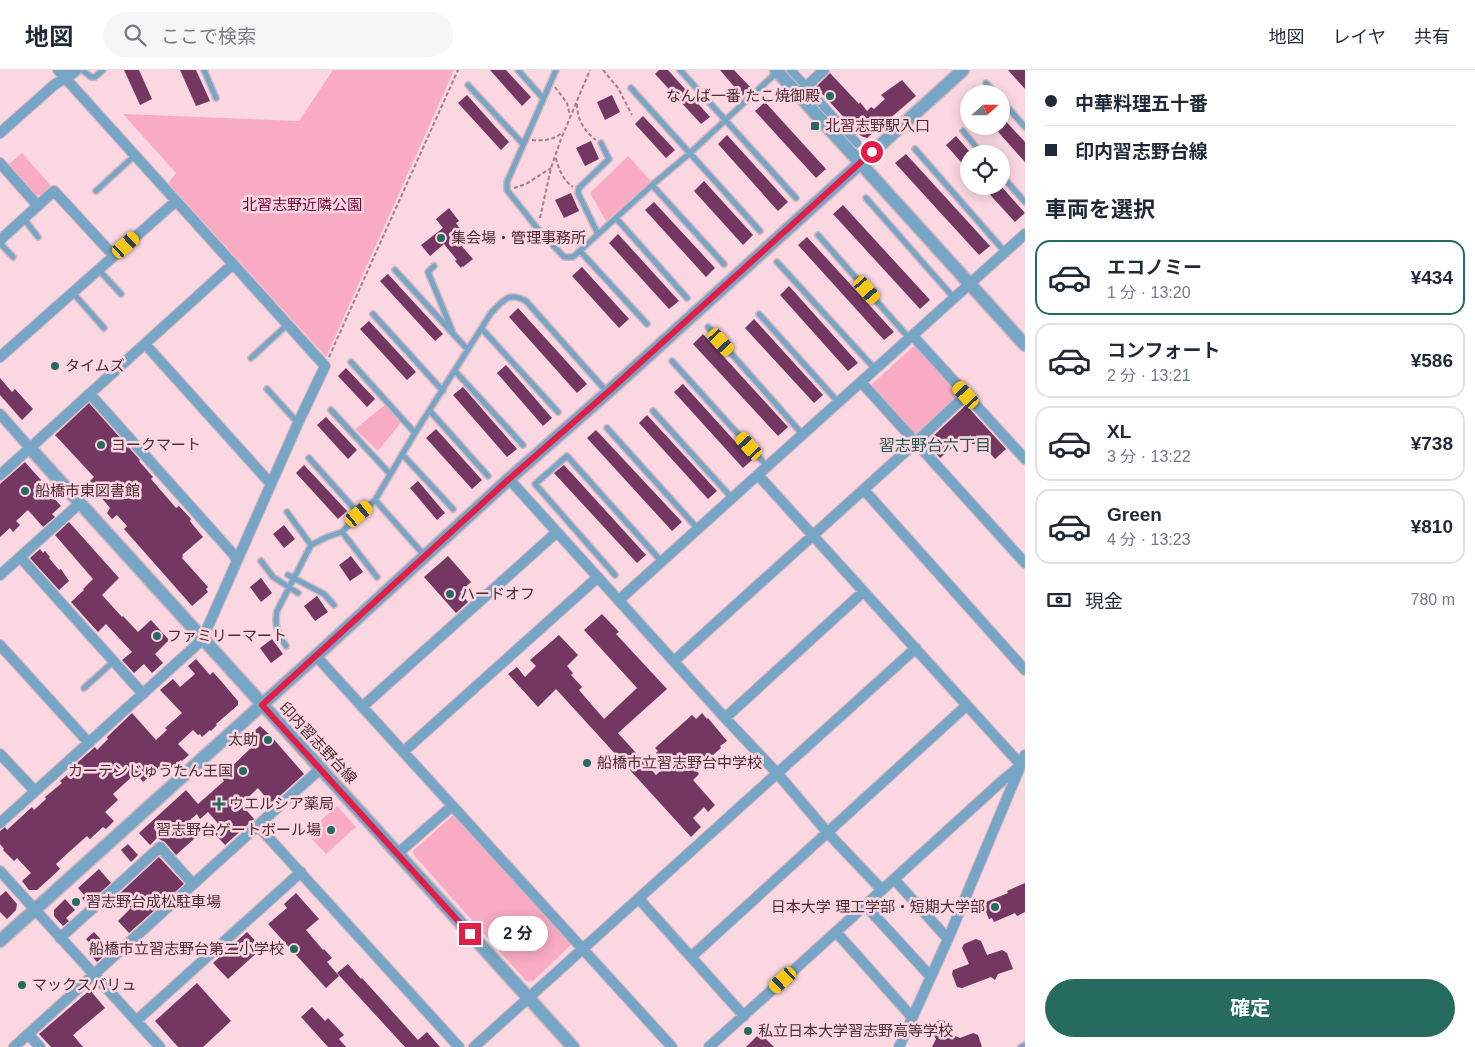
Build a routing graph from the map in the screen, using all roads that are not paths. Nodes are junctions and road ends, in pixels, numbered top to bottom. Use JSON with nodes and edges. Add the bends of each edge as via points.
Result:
{"nodes":[{"id":1,"x":82,"y":70,"type":"edge"},
{"id":2,"x":103,"y":70,"type":"edge"},
{"id":3,"x":204,"y":70,"type":"edge"},
{"id":4,"x":518,"y":70,"type":"edge"},
{"id":5,"x":556,"y":70,"type":"edge"},
{"id":6,"x":680,"y":70,"type":"edge"},
{"id":7,"x":791,"y":70,"type":"edge"},
{"id":8,"x":824,"y":70,"type":"edge"},
{"id":9,"x":963,"y":70,"type":"edge"},
{"id":10,"x":776,"y":71,"type":"edge"},
{"id":11,"x":66,"y":73,"type":"edge"},
{"id":12,"x":468,"y":85,"type":"dead end"},
{"id":13,"x":631,"y":88,"type":"dead end"},
{"id":14,"x":803,"y":89,"type":"junction"},
{"id":15,"x":216,"y":98,"type":"dead end"},
{"id":16,"x":543,"y":98,"type":"junction"},
{"id":17,"x":1010,"y":110,"type":"edge"},
{"id":18,"x":725,"y":120,"type":"junction"},
{"id":19,"x":1025,"y":126,"type":"edge"},
{"id":20,"x":0,"y":133,"type":"edge"},
{"id":21,"x":965,"y":135,"type":"edge"},
{"id":22,"x":599,"y":142,"type":"road end"},
{"id":23,"x":857,"y":143,"type":"dead end"},
{"id":24,"x":523,"y":144,"type":"junction"},
{"id":25,"x":974,"y":145,"type":"edge"},
{"id":26,"x":915,"y":149,"type":"dead end"},
{"id":27,"x":689,"y":154,"type":"junction"},
{"id":28,"x":134,"y":156,"type":"junction"},
{"id":29,"x":0,"y":163,"type":"edge"},
{"id":30,"x":860,"y":163,"type":"junction"},
{"id":31,"x":652,"y":185,"type":"junction"},
{"id":32,"x":1010,"y":185,"type":"edge"},
{"id":33,"x":96,"y":191,"type":"dead end"},
{"id":34,"x":796,"y":198,"type":"dead end"},
{"id":35,"x":866,"y":198,"type":"dead end"},
{"id":36,"x":176,"y":201,"type":"junction"},
{"id":37,"x":1025,"y":202,"type":"edge"},
{"id":38,"x":38,"y":206,"type":"junction"},
{"id":39,"x":616,"y":218,"type":"junction"},
{"id":40,"x":24,"y":219,"type":"junction"},
{"id":41,"x":760,"y":231,"type":"dead end"},
{"id":42,"x":598,"y":234,"type":"junction"},
{"id":43,"x":1025,"y":234,"type":"edge"},
{"id":44,"x":818,"y":235,"type":"dead end"},
{"id":45,"x":38,"y":236,"type":"dead end"},
{"id":46,"x":0,"y":242,"type":"edge"},
{"id":47,"x":580,"y":251,"type":"junction"},
{"id":48,"x":1005,"y":252,"type":"junction"},
{"id":49,"x":114,"y":256,"type":"junction"},
{"id":50,"x":13,"y":257,"type":"dead end"},
{"id":51,"x":777,"y":262,"type":"dead end"},
{"id":52,"x":233,"y":264,"type":"junction"},
{"id":53,"x":724,"y":264,"type":"dead end"},
{"id":54,"x":434,"y":266,"type":"dead end"},
{"id":55,"x":99,"y":270,"type":"junction"},
{"id":56,"x":395,"y":270,"type":"dead end"},
{"id":57,"x":970,"y":284,"type":"junction"},
{"id":58,"x":73,"y":293,"type":"junction"},
{"id":59,"x":121,"y":294,"type":"dead end"},
{"id":60,"x":687,"y":298,"type":"dead end"},
{"id":61,"x":954,"y":298,"type":"junction"},
{"id":62,"x":373,"y":314,"type":"dead end"},
{"id":63,"x":759,"y":314,"type":"dead end"},
{"id":64,"x":647,"y":324,"type":"dead end"},
{"id":65,"x":287,"y":325,"type":"junction"},
{"id":66,"x":104,"y":328,"type":"dead end"},
{"id":67,"x":708,"y":328,"type":"dead end"},
{"id":68,"x":482,"y":329,"type":"junction"},
{"id":69,"x":453,"y":333,"type":"junction"},
{"id":70,"x":911,"y":337,"type":"junction"},
{"id":71,"x":145,"y":344,"type":"junction"},
{"id":72,"x":1025,"y":345,"type":"edge"},
{"id":73,"x":468,"y":350,"type":"junction"},
{"id":74,"x":0,"y":357,"type":"edge"},
{"id":75,"x":251,"y":358,"type":"dead end"},
{"id":76,"x":672,"y":361,"type":"dead end"},
{"id":77,"x":351,"y":362,"type":"dead end"},
{"id":78,"x":875,"y":369,"type":"junction"},
{"id":79,"x":455,"y":371,"type":"junction"},
{"id":80,"x":861,"y":382,"type":"junction"},
{"id":81,"x":267,"y":389,"type":"dead end"},
{"id":82,"x":443,"y":391,"type":"junction"},
{"id":83,"x":608,"y":392,"type":"junction"},
{"id":84,"x":90,"y":394,"type":"junction"},
{"id":85,"x":966,"y":395,"type":"junction"},
{"id":86,"x":839,"y":402,"type":"junction"},
{"id":87,"x":331,"y":410,"type":"dead end"},
{"id":88,"x":653,"y":411,"type":"dead end"},
{"id":89,"x":430,"y":412,"type":"junction"},
{"id":90,"x":558,"y":412,"type":"dead end"},
{"id":91,"x":0,"y":414,"type":"edge"},
{"id":92,"x":298,"y":424,"type":"junction"},
{"id":93,"x":607,"y":428,"type":"dead end"},
{"id":94,"x":415,"y":433,"type":"junction"},
{"id":95,"x":803,"y":435,"type":"junction"},
{"id":96,"x":915,"y":443,"type":"junction"},
{"id":97,"x":523,"y":445,"type":"dead end"},
{"id":98,"x":30,"y":448,"type":"junction"},
{"id":99,"x":402,"y":454,"type":"junction"},
{"id":100,"x":309,"y":458,"type":"dead end"},
{"id":101,"x":1025,"y":459,"type":"edge"},
{"id":102,"x":768,"y":466,"type":"junction"},
{"id":103,"x":390,"y":474,"type":"junction"},
{"id":104,"x":0,"y":475,"type":"edge"},
{"id":105,"x":758,"y":475,"type":"junction"},
{"id":106,"x":488,"y":476,"type":"dead end"},
{"id":107,"x":509,"y":479,"type":"junction"},
{"id":108,"x":272,"y":484,"type":"junction"},
{"id":109,"x":864,"y":490,"type":"junction"},
{"id":110,"x":732,"y":498,"type":"junction"},
{"id":111,"x":375,"y":500,"type":"junction"},
{"id":112,"x":79,"y":504,"type":"junction"},
{"id":113,"x":453,"y":509,"type":"dead end"},
{"id":114,"x":287,"y":512,"type":"dead end"},
{"id":115,"x":359,"y":514,"type":"junction"},
{"id":116,"x":698,"y":529,"type":"junction"},
{"id":117,"x":342,"y":532,"type":"junction"},
{"id":118,"x":557,"y":532,"type":"junction"},
{"id":119,"x":812,"y":536,"type":"junction"},
{"id":120,"x":311,"y":545,"type":"junction"},
{"id":121,"x":426,"y":556,"type":"junction"},
{"id":122,"x":20,"y":557,"type":"junction"},
{"id":123,"x":261,"y":561,"type":"dead end"},
{"id":124,"x":238,"y":562,"type":"junction"},
{"id":125,"x":662,"y":562,"type":"junction"},
{"id":126,"x":1025,"y":563,"type":"edge"},
{"id":127,"x":0,"y":575,"type":"edge"},
{"id":128,"x":615,"y":575,"type":"dead end"},
{"id":129,"x":291,"y":577,"type":"junction"},
{"id":130,"x":377,"y":577,"type":"dead end"},
{"id":131,"x":598,"y":577,"type":"junction"},
{"id":132,"x":289,"y":587,"type":"junction"},
{"id":133,"x":863,"y":592,"type":"junction"},
{"id":134,"x":298,"y":593,"type":"dead end"},
{"id":135,"x":619,"y":600,"type":"junction"},
{"id":136,"x":334,"y":605,"type":"dead end"},
{"id":137,"x":202,"y":640,"type":"junction"},
{"id":138,"x":0,"y":645,"type":"edge"},
{"id":139,"x":286,"y":646,"type":"dead end"},
{"id":140,"x":916,"y":648,"type":"junction"},
{"id":141,"x":316,"y":656,"type":"junction"},
{"id":142,"x":114,"y":661,"type":"junction"},
{"id":143,"x":674,"y":661,"type":"junction"},
{"id":144,"x":1025,"y":670,"type":"edge"},
{"id":145,"x":84,"y":688,"type":"dead end"},
{"id":146,"x":143,"y":694,"type":"junction"},
{"id":147,"x":262,"y":705,"type":"junction"},
{"id":148,"x":966,"y":706,"type":"junction"},
{"id":149,"x":362,"y":707,"type":"junction"},
{"id":150,"x":725,"y":718,"type":"junction"},
{"id":151,"x":89,"y":743,"type":"junction"},
{"id":152,"x":403,"y":752,"type":"junction"},
{"id":153,"x":0,"y":754,"type":"edge"},
{"id":154,"x":1024,"y":758,"type":"edge"},
{"id":155,"x":320,"y":769,"type":"junction"},
{"id":156,"x":776,"y":773,"type":"junction"},
{"id":157,"x":35,"y":791,"type":"junction"},
{"id":158,"x":452,"y":806,"type":"junction"},
{"id":159,"x":0,"y":823,"type":"edge"},
{"id":160,"x":258,"y":826,"type":"junction"},
{"id":161,"x":827,"y":832,"type":"junction"},
{"id":162,"x":397,"y":854,"type":"junction"},
{"id":163,"x":0,"y":871,"type":"edge"},
{"id":164,"x":300,"y":872,"type":"junction"},
{"id":165,"x":894,"y":879,"type":"junction"},
{"id":166,"x":193,"y":884,"type":"junction"},
{"id":167,"x":882,"y":890,"type":"junction"},
{"id":168,"x":639,"y":898,"type":"junction"},
{"id":169,"x":865,"y":905,"type":"junction"},
{"id":170,"x":35,"y":910,"type":"junction"},
{"id":171,"x":836,"y":932,"type":"junction"},
{"id":172,"x":60,"y":938,"type":"junction"},
{"id":173,"x":948,"y":940,"type":"junction"},
{"id":174,"x":0,"y":941,"type":"edge"},
{"id":175,"x":583,"y":950,"type":"junction"},
{"id":176,"x":691,"y":957,"type":"junction"},
{"id":177,"x":95,"y":975,"type":"junction"},
{"id":178,"x":931,"y":977,"type":"junction"},
{"id":179,"x":528,"y":997,"type":"junction"},
{"id":180,"x":744,"y":1016,"type":"junction"},
{"id":181,"x":912,"y":1018,"type":"junction"},
{"id":182,"x":136,"y":1021,"type":"junction"},
{"id":183,"x":28,"y":1034,"type":"junction"},
{"id":184,"x":1025,"y":1045,"type":"edge"},
{"id":185,"x":14,"y":1047,"type":"edge"},
{"id":186,"x":40,"y":1047,"type":"edge"},
{"id":187,"x":160,"y":1047,"type":"edge"},
{"id":188,"x":459,"y":1047,"type":"edge"},
{"id":189,"x":474,"y":1047,"type":"edge"},
{"id":190,"x":572,"y":1047,"type":"edge"},
{"id":191,"x":672,"y":1047,"type":"edge"},
{"id":192,"x":709,"y":1047,"type":"edge"},
{"id":193,"x":899,"y":1047,"type":"edge"},
{"id":194,"x":1021,"y":1047,"type":"edge"}],
"edges":[{"from":1,"to":2,"type":"lane","via":[[95,77]]},
{"from":3,"to":15,"type":"lane"},
{"from":4,"to":16,"type":"lane"},
{"from":5,"to":16,"type":"lane"},
{"from":6,"to":18,"type":"lane"},
{"from":7,"to":14,"type":"street"},
{"from":8,"to":14,"type":"street"},
{"from":9,"to":30,"type":"street"},
{"from":10,"to":14,"type":"street"},
{"from":10,"to":18,"type":"lane"},
{"from":11,"to":20,"type":"street"},
{"from":11,"to":28,"type":"street"},
{"from":12,"to":24,"type":"lane"},
{"from":13,"to":27,"type":"lane"},
{"from":14,"to":23,"type":"street"},
{"from":14,"to":30,"type":"street"},
{"from":16,"to":24,"type":"lane"},
{"from":17,"to":19,"type":"lane"},
{"from":18,"to":27,"type":"lane"},
{"from":18,"to":34,"type":"lane"},
{"from":21,"to":25,"type":"lane"},
{"from":22,"to":42,"type":"lane","via":[[609,159],[578,188]]},
{"from":24,"to":47,"type":"lane","via":[[507,182],[507,190],[564,257],[574,257]]},
{"from":26,"to":48,"type":"lane"},
{"from":27,"to":31,"type":"lane"},
{"from":27,"to":41,"type":"lane"},
{"from":28,"to":33,"type":"lane"},
{"from":28,"to":36,"type":"street"},
{"from":29,"to":38,"type":"street"},
{"from":30,"to":57,"type":"street"},
{"from":30,"to":83,"type":"street"},
{"from":31,"to":39,"type":"lane"},
{"from":31,"to":53,"type":"lane"},
{"from":32,"to":37,"type":"lane"},
{"from":35,"to":61,"type":"lane"},
{"from":36,"to":49,"type":"street"},
{"from":36,"to":52,"type":"street"},
{"from":38,"to":40,"type":"street"},
{"from":38,"to":49,"type":"street","via":[[54,191]]},
{"from":39,"to":42,"type":"lane"},
{"from":39,"to":60,"type":"lane"},
{"from":40,"to":45,"type":"lane"},
{"from":40,"to":46,"type":"street"},
{"from":42,"to":47,"type":"lane"},
{"from":43,"to":48,"type":"street"},
{"from":44,"to":70,"type":"lane"},
{"from":46,"to":50,"type":"lane"},
{"from":47,"to":64,"type":"lane"},
{"from":48,"to":57,"type":"street"},
{"from":49,"to":55,"type":"street"},
{"from":51,"to":78,"type":"lane"},
{"from":52,"to":65,"type":"street"},
{"from":52,"to":71,"type":"street"},
{"from":54,"to":69,"type":"lane","via":[[428,272]]},
{"from":55,"to":58,"type":"street"},
{"from":55,"to":59,"type":"lane"},
{"from":56,"to":69,"type":"lane"},
{"from":57,"to":61,"type":"street"},
{"from":57,"to":72,"type":"street"},
{"from":58,"to":66,"type":"lane"},
{"from":58,"to":74,"type":"street"},
{"from":61,"to":70,"type":"street"},
{"from":62,"to":82,"type":"lane"},
{"from":63,"to":86,"type":"lane"},
{"from":65,"to":75,"type":"lane"},
{"from":65,"to":92,"type":"street","via":[[325,366]]},
{"from":67,"to":95,"type":"lane"},
{"from":68,"to":73,"type":"lane"},
{"from":68,"to":83,"type":"lane","via":[[491,313],[507,298],[522,298]]},
{"from":68,"to":90,"type":"lane"},
{"from":69,"to":73,"type":"lane"},
{"from":70,"to":78,"type":"street"},
{"from":70,"to":85,"type":"street"},
{"from":71,"to":84,"type":"street"},
{"from":71,"to":108,"type":"street"},
{"from":73,"to":79,"type":"lane"},
{"from":76,"to":102,"type":"lane"},
{"from":77,"to":94,"type":"lane"},
{"from":78,"to":80,"type":"street"},
{"from":79,"to":82,"type":"lane"},
{"from":79,"to":97,"type":"lane"},
{"from":80,"to":86,"type":"street"},
{"from":80,"to":96,"type":"street"},
{"from":81,"to":92,"type":"lane"},
{"from":82,"to":89,"type":"lane"},
{"from":83,"to":107,"type":"street"},
{"from":84,"to":98,"type":"street"},
{"from":84,"to":124,"type":"street"},
{"from":85,"to":96,"type":"street"},
{"from":85,"to":101,"type":"street"},
{"from":86,"to":95,"type":"street"},
{"from":87,"to":103,"type":"lane"},
{"from":88,"to":110,"type":"lane"},
{"from":89,"to":94,"type":"lane"},
{"from":89,"to":106,"type":"lane"},
{"from":91,"to":98,"type":"street","name":"印内習志野台線"},
{"from":92,"to":108,"type":"street"},
{"from":93,"to":116,"type":"lane"},
{"from":94,"to":99,"type":"lane"},
{"from":95,"to":102,"type":"street"},
{"from":96,"to":109,"type":"street"},
{"from":96,"to":126,"type":"street"},
{"from":98,"to":104,"type":"street"},
{"from":98,"to":112,"type":"street","name":"印内習志野台線"},
{"from":99,"to":103,"type":"lane"},
{"from":99,"to":113,"type":"lane"},
{"from":100,"to":115,"type":"lane"},
{"from":102,"to":105,"type":"street"},
{"from":103,"to":111,"type":"lane"},
{"from":105,"to":110,"type":"street"},
{"from":105,"to":119,"type":"street"},
{"from":107,"to":118,"type":"street"},
{"from":107,"to":121,"type":"street"},
{"from":108,"to":124,"type":"street"},
{"from":109,"to":119,"type":"street"},
{"from":109,"to":144,"type":"street"},
{"from":110,"to":116,"type":"street"},
{"from":111,"to":115,"type":"lane"},
{"from":111,"to":121,"type":"lane"},
{"from":112,"to":122,"type":"street"},
{"from":112,"to":137,"type":"street","name":"印内習志野台線"},
{"from":114,"to":120,"type":"lane"},
{"from":115,"to":117,"type":"lane"},
{"from":116,"to":125,"type":"street"},
{"from":117,"to":120,"type":"lane"},
{"from":117,"to":130,"type":"lane"},
{"from":118,"to":131,"type":"street"},
{"from":118,"to":149,"type":"street"},
{"from":119,"to":133,"type":"street"},
{"from":119,"to":143,"type":"street"},
{"from":120,"to":129,"type":"lane"},
{"from":121,"to":141,"type":"street"},
{"from":122,"to":127,"type":"street"},
{"from":122,"to":142,"type":"street"},
{"from":123,"to":132,"type":"lane","via":[[273,576]]},
{"from":124,"to":137,"type":"street"},
{"from":125,"to":128,"type":"lane","via":[[567,456],[535,484]]},
{"from":125,"to":135,"type":"street"},
{"from":129,"to":132,"type":"lane"},
{"from":129,"to":136,"type":"lane","via":[[324,594]]},
{"from":131,"to":135,"type":"street"},
{"from":131,"to":152,"type":"street"},
{"from":132,"to":134,"type":"lane"},
{"from":132,"to":139,"type":"lane","via":[[276,611],[275,621]]},
{"from":133,"to":140,"type":"street"},
{"from":133,"to":150,"type":"street"},
{"from":135,"to":143,"type":"street"},
{"from":137,"to":146,"type":"street"},
{"from":137,"to":147,"type":"street","name":"印内習志野台線"},
{"from":138,"to":151,"type":"street"},
{"from":140,"to":148,"type":"street"},
{"from":140,"to":156,"type":"street"},
{"from":141,"to":147,"type":"street"},
{"from":141,"to":149,"type":"street"},
{"from":142,"to":145,"type":"lane"},
{"from":142,"to":146,"type":"street"},
{"from":143,"to":150,"type":"street"},
{"from":146,"to":151,"type":"street"},
{"from":147,"to":155,"type":"street","name":"印内習志野台線"},
{"from":147,"to":170,"type":"street"},
{"from":148,"to":154,"type":"street"},
{"from":148,"to":161,"type":"street"},
{"from":149,"to":152,"type":"street"},
{"from":150,"to":156,"type":"street"},
{"from":151,"to":157,"type":"street"},
{"from":152,"to":158,"type":"street"},
{"from":153,"to":157,"type":"street"},
{"from":154,"to":165,"type":"street"},
{"from":154,"to":173,"type":"street"},
{"from":155,"to":160,"type":"street"},
{"from":155,"to":162,"type":"street","name":"印内習志野台線"},
{"from":156,"to":161,"type":"street"},
{"from":156,"to":168,"type":"street"},
{"from":157,"to":159,"type":"street"},
{"from":158,"to":162,"type":"street"},
{"from":158,"to":175,"type":"street"},
{"from":160,"to":164,"type":"street"},
{"from":160,"to":166,"type":"street"},
{"from":161,"to":167,"type":"street"},
{"from":161,"to":176,"type":"street"},
{"from":162,"to":179,"type":"street","name":"印内習志野台線"},
{"from":163,"to":170,"type":"street"},
{"from":164,"to":182,"type":"street"},
{"from":164,"to":188,"type":"street"},
{"from":165,"to":167,"type":"street"},
{"from":165,"to":173,"type":"street"},
{"from":166,"to":172,"type":"street","via":[[160,847]]},
{"from":166,"to":177,"type":"street"},
{"from":167,"to":169,"type":"street"},
{"from":168,"to":175,"type":"street"},
{"from":168,"to":176,"type":"street"},
{"from":169,"to":171,"type":"street"},
{"from":169,"to":178,"type":"street"},
{"from":170,"to":172,"type":"street"},
{"from":170,"to":174,"type":"street"},
{"from":171,"to":180,"type":"street"},
{"from":171,"to":181,"type":"street"},
{"from":172,"to":177,"type":"street"},
{"from":173,"to":178,"type":"street"},
{"from":175,"to":179,"type":"street"},
{"from":175,"to":191,"type":"street"},
{"from":176,"to":180,"type":"street"},
{"from":177,"to":182,"type":"street"},
{"from":177,"to":183,"type":"street"},
{"from":178,"to":181,"type":"street"},
{"from":179,"to":189,"type":"street"},
{"from":179,"to":190,"type":"street","name":"印内習志野台線"},
{"from":180,"to":192,"type":"street"},
{"from":181,"to":193,"type":"street"},
{"from":182,"to":187,"type":"street"},
{"from":183,"to":185,"type":"street"},
{"from":183,"to":186,"type":"street"},
{"from":184,"to":194,"type":"lane"}]}
